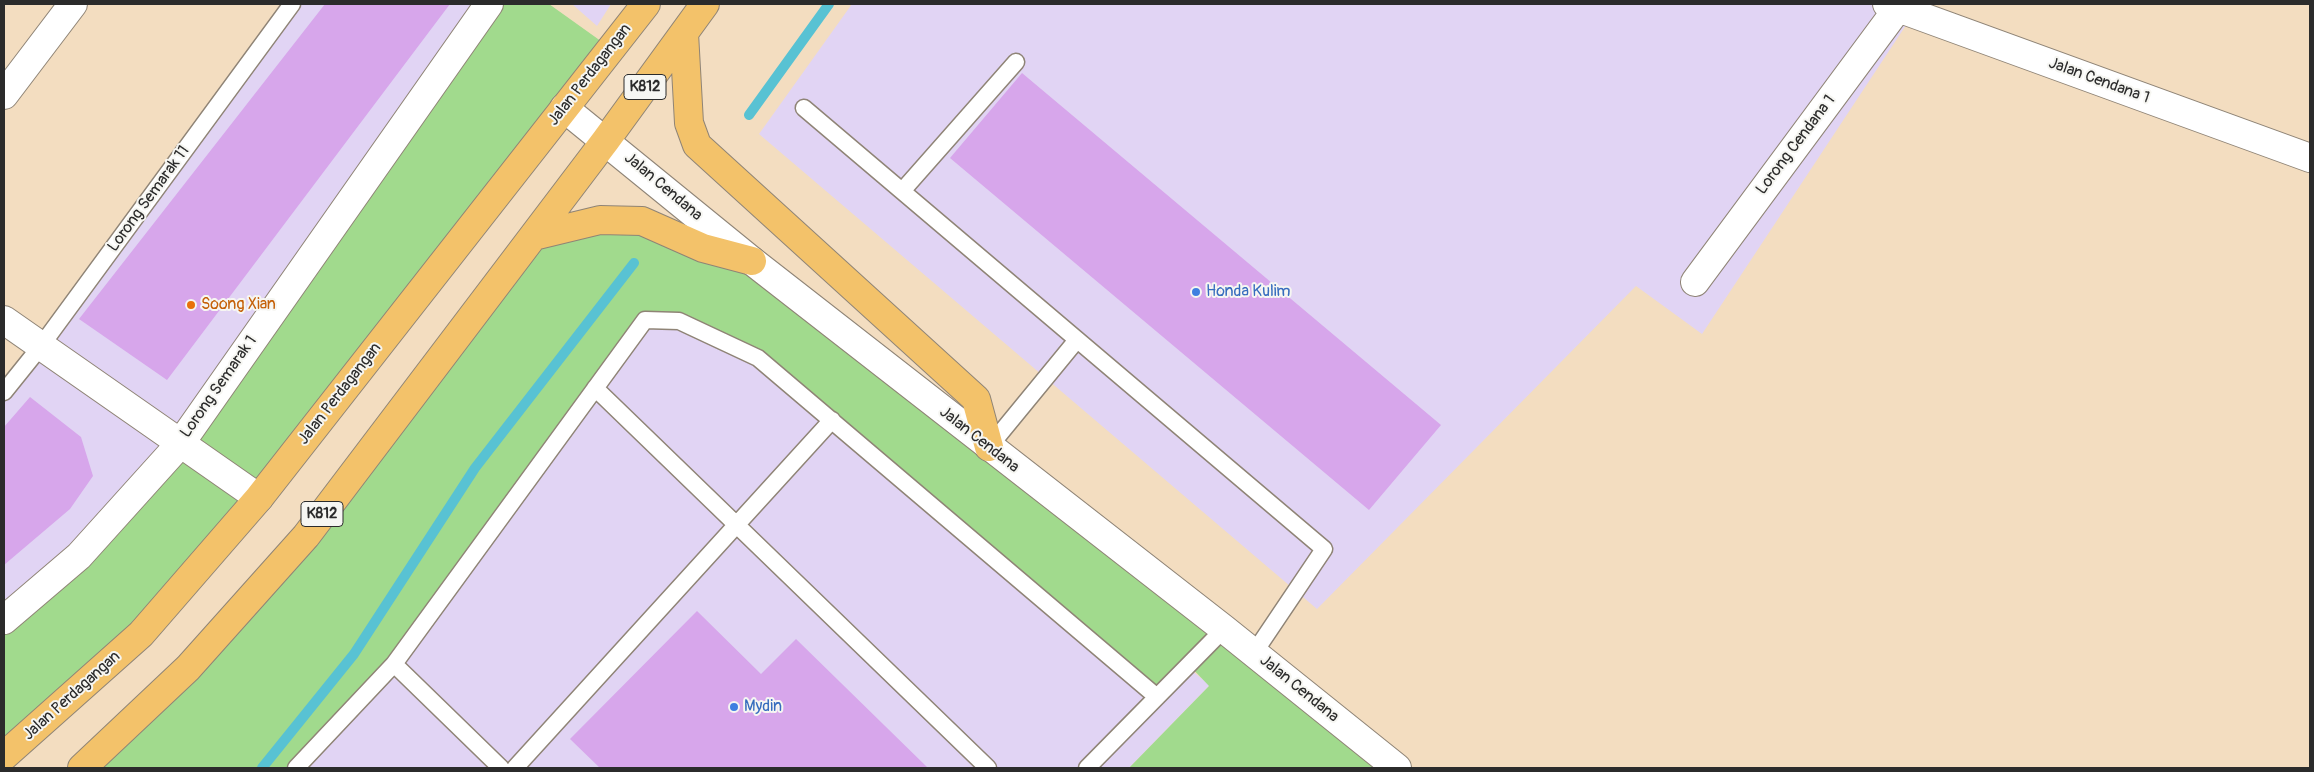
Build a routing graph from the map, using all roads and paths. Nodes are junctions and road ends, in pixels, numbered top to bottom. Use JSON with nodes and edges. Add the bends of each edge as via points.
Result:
{"nodes":[{"id":1,"x":74,"y":4,"type":"edge"},
{"id":2,"x":292,"y":4,"type":"edge"},
{"id":3,"x":489,"y":4,"type":"edge"},
{"id":4,"x":646,"y":4,"type":"edge"},
{"id":5,"x":705,"y":4,"type":"edge"},
{"id":6,"x":1893,"y":6,"type":"edge"},
{"id":7,"x":684,"y":33,"type":"junction"},
{"id":8,"x":1016,"y":62,"type":"dead end"},
{"id":9,"x":4,"y":95,"type":"edge"},
{"id":10,"x":564,"y":108,"type":"junction"},
{"id":11,"x":804,"y":108,"type":"dead end"},
{"id":12,"x":606,"y":140,"type":"junction"},
{"id":13,"x":2310,"y":158,"type":"edge"},
{"id":14,"x":903,"y":190,"type":"junction"},
{"id":15,"x":534,"y":236,"type":"junction"},
{"id":16,"x":752,"y":261,"type":"junction"},
{"id":17,"x":1695,"y":282,"type":"dead end"},
{"id":18,"x":4,"y":320,"type":"edge"},
{"id":19,"x":1076,"y":340,"type":"junction"},
{"id":20,"x":41,"y":346,"type":"junction"},
{"id":21,"x":595,"y":388,"type":"junction"},
{"id":22,"x":4,"y":392,"type":"edge"},
{"id":23,"x":832,"y":420,"type":"junction"},
{"id":24,"x":180,"y":444,"type":"junction"},
{"id":25,"x":989,"y":447,"type":"junction"},
{"id":26,"x":259,"y":498,"type":"junction"},
{"id":27,"x":736,"y":526,"type":"junction"},
{"id":28,"x":4,"y":620,"type":"edge"},
{"id":29,"x":1224,"y":629,"type":"junction"},
{"id":30,"x":1254,"y":653,"type":"junction"},
{"id":31,"x":394,"y":664,"type":"junction"},
{"id":32,"x":1157,"y":696,"type":"junction"},
{"id":33,"x":4,"y":756,"type":"edge"},
{"id":34,"x":82,"y":768,"type":"edge"},
{"id":35,"x":296,"y":768,"type":"edge"},
{"id":36,"x":501,"y":768,"type":"edge"},
{"id":37,"x":515,"y":768,"type":"edge"},
{"id":38,"x":988,"y":768,"type":"edge"},
{"id":39,"x":1087,"y":768,"type":"edge"},
{"id":40,"x":1398,"y":768,"type":"edge"}],
"edges":[{"from":1,"to":9,"type":"street"},
{"from":2,"to":20,"type":"lane","name":"Lorong Semarak 11"},
{"from":3,"to":24,"type":"street","name":"Lorong Semarak 1"},
{"from":4,"to":10,"type":"main road","name":"Jalan Perdagangan"},
{"from":5,"to":7,"type":"main road","number":"K812"},
{"from":6,"to":13,"type":"street","name":"Jalan Cendana 1"},
{"from":6,"to":17,"type":"street","name":"Lorong Cendana 1"},
{"from":7,"to":12,"type":"main road","number":"K812"},
{"from":7,"to":25,"type":"main road","via":[[689,124],[697,145],[976,399]]},
{"from":8,"to":14,"type":"lane"},
{"from":10,"to":12,"type":"street","name":"Jalan Cendana"},
{"from":10,"to":26,"type":"main road","name":"Jalan Perdagangan"},
{"from":11,"to":14,"type":"lane"},
{"from":12,"to":15,"type":"main road","number":"K812"},
{"from":12,"to":16,"type":"street","name":"Jalan Cendana"},
{"from":14,"to":19,"type":"lane"},
{"from":15,"to":16,"type":"main road","via":[[600,220],[642,221],[704,248]]},
{"from":15,"to":34,"type":"main road","number":"K812","via":[[306,536],[188,668]]},
{"from":16,"to":25,"type":"street","name":"Jalan Cendana"},
{"from":18,"to":20,"type":"street"},
{"from":19,"to":25,"type":"lane"},
{"from":19,"to":30,"type":"lane","via":[[1324,549]]},
{"from":20,"to":22,"type":"lane","name":"Lorong Semarak 11"},
{"from":20,"to":24,"type":"street"},
{"from":21,"to":23,"type":"lane","via":[[645,320],[679,321],[758,358]]},
{"from":21,"to":27,"type":"lane"},
{"from":21,"to":31,"type":"lane"},
{"from":23,"to":27,"type":"lane"},
{"from":23,"to":32,"type":"lane"},
{"from":24,"to":26,"type":"street"},
{"from":24,"to":28,"type":"street","name":"Lorong Semarak 1","via":[[79,556]]},
{"from":25,"to":29,"type":"street","name":"Jalan Cendana"},
{"from":26,"to":33,"type":"main road","name":"Jalan Perdagangan","via":[[141,634]]},
{"from":27,"to":37,"type":"lane"},
{"from":27,"to":38,"type":"lane"},
{"from":29,"to":30,"type":"street","name":"Jalan Cendana"},
{"from":29,"to":32,"type":"lane"},
{"from":30,"to":40,"type":"street","name":"Jalan Cendana"},
{"from":31,"to":35,"type":"lane"},
{"from":31,"to":36,"type":"lane"},
{"from":32,"to":39,"type":"lane"}]}
